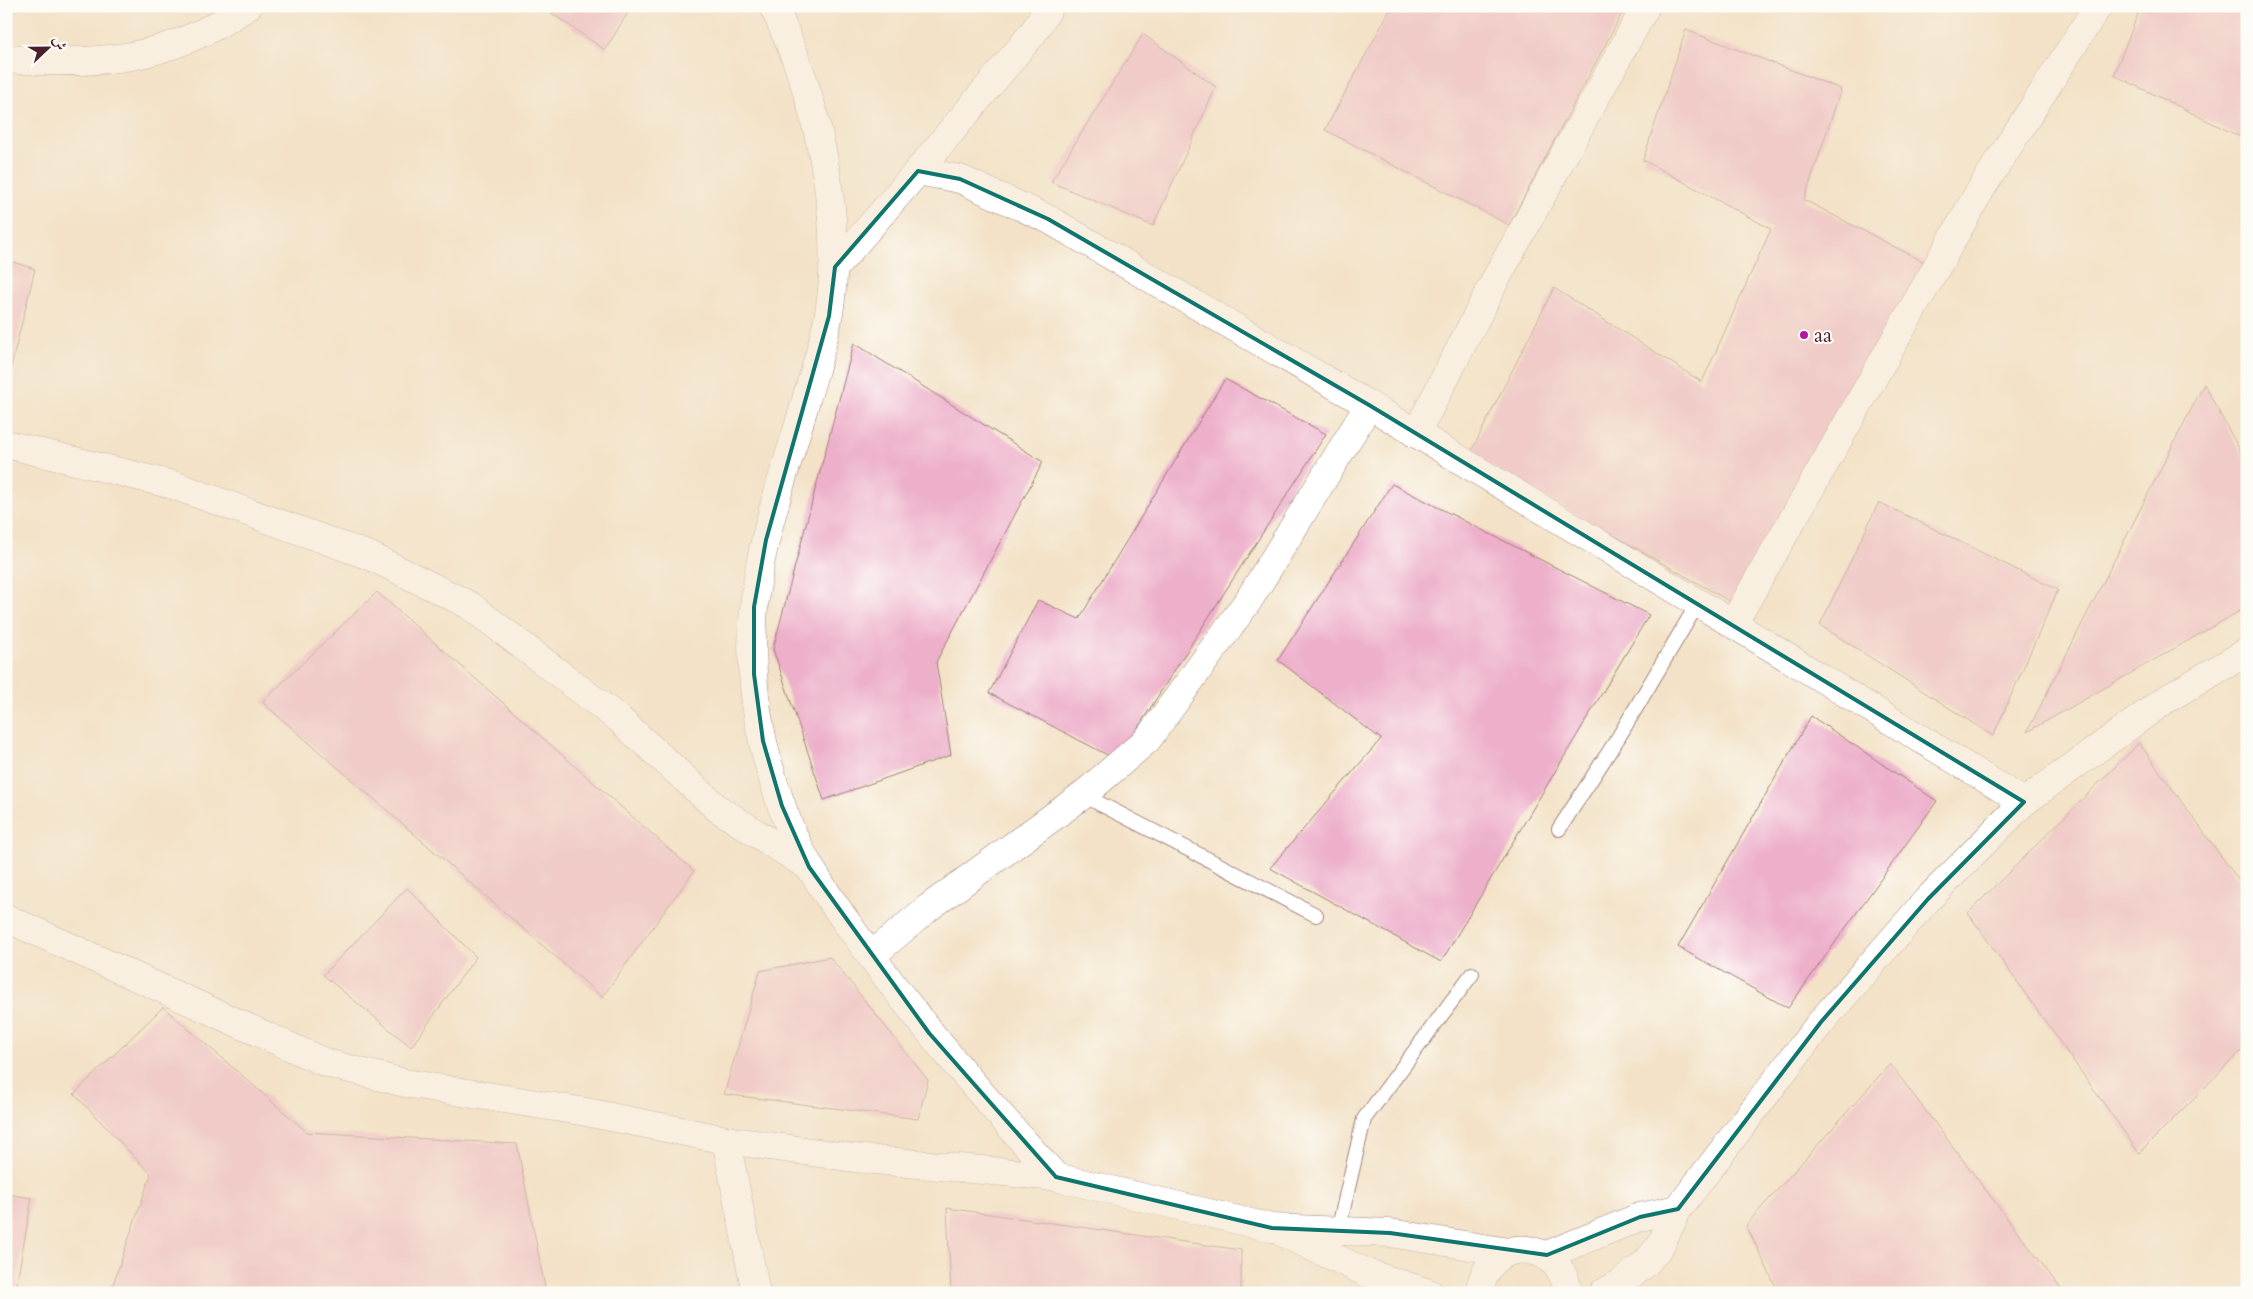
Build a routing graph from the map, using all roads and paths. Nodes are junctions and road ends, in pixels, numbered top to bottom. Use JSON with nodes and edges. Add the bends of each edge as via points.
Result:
{"nodes":[{"id":1,"x":248,"y":6,"type":"edge"},
{"id":2,"x":773,"y":6,"type":"edge"},
{"id":3,"x":1050,"y":6,"type":"edge"},
{"id":4,"x":1646,"y":6,"type":"edge"},
{"id":5,"x":2098,"y":6,"type":"edge"},
{"id":6,"x":6,"y":60,"type":"edge"},
{"id":7,"x":918,"y":171,"type":"junction"},
{"id":8,"x":835,"y":267,"type":"junction"},
{"id":9,"x":1369,"y":405,"type":"junction"},
{"id":10,"x":1416,"y":434,"type":"junction"},
{"id":11,"x":6,"y":444,"type":"edge"},
{"id":12,"x":1698,"y":603,"type":"junction"},
{"id":13,"x":1733,"y":624,"type":"junction"},
{"id":14,"x":2247,"y":652,"type":"edge"},
{"id":15,"x":1083,"y":795,"type":"junction"},
{"id":16,"x":2024,"y":802,"type":"junction"},
{"id":17,"x":1559,"y":829,"type":"dead end"},
{"id":18,"x":810,"y":867,"type":"junction"},
{"id":19,"x":1316,"y":915,"type":"dead end"},
{"id":20,"x":6,"y":918,"type":"edge"},
{"id":21,"x":872,"y":956,"type":"junction"},
{"id":22,"x":1472,"y":974,"type":"dead end"},
{"id":23,"x":726,"y":1140,"type":"junction"},
{"id":24,"x":1056,"y":1177,"type":"junction"},
{"id":25,"x":1678,"y":1209,"type":"junction"},
{"id":26,"x":1272,"y":1228,"type":"junction"},
{"id":27,"x":1345,"y":1231,"type":"junction"},
{"id":28,"x":1508,"y":1252,"type":"junction"},
{"id":29,"x":1547,"y":1255,"type":"junction"},
{"id":30,"x":756,"y":1293,"type":"edge"},
{"id":31,"x":1429,"y":1293,"type":"edge"},
{"id":32,"x":1480,"y":1293,"type":"edge"},
{"id":33,"x":1568,"y":1293,"type":"edge"},
{"id":34,"x":1604,"y":1293,"type":"edge"}],
"edges":[{"from":1,"to":6,"type":"street","via":[[195,38],[154,53],[113,61]]},
{"from":2,"to":8,"type":"street","via":[[812,109],[828,188]]},
{"from":3,"to":7,"type":"street","via":[[1033,33]]},
{"from":4,"to":10,"type":"street","via":[[1498,275]]},
{"from":5,"to":13,"type":"street","via":[[1981,189]]},
{"from":7,"to":8,"type":"street"},
{"from":7,"to":9,"type":"street","via":[[960,180],[1048,218]]},
{"from":8,"to":18,"type":"street","via":[[829,316],[766,540],[754,607],[754,674],[763,741],[782,806]]},
{"from":9,"to":10,"type":"street"},
{"from":9,"to":15,"type":"street","via":[[1248,601],[1147,740]]},
{"from":10,"to":12,"type":"street"},
{"from":11,"to":18,"type":"street","via":[[173,485],[370,556],[470,605],[619,719],[717,808]]},
{"from":12,"to":13,"type":"street"},
{"from":12,"to":17,"type":"lane","via":[[1618,738]]},
{"from":13,"to":16,"type":"street"},
{"from":14,"to":16,"type":"street","via":[[2166,700]]},
{"from":15,"to":19,"type":"lane"},
{"from":15,"to":21,"type":"street","via":[[928,908]]},
{"from":16,"to":25,"type":"street","via":[[1928,899],[1820,1022]]},
{"from":18,"to":21,"type":"street"},
{"from":20,"to":23,"type":"street","via":[[326,1063],[405,1083],[586,1112]]},
{"from":21,"to":24,"type":"street","via":[[935,1040]]},
{"from":22,"to":27,"type":"lane","via":[[1364,1119],[1341,1218]]},
{"from":23,"to":24,"type":"street","via":[[854,1158]]},
{"from":23,"to":30,"type":"street"},
{"from":24,"to":26,"type":"street"},
{"from":25,"to":29,"type":"street","via":[[1640,1217]]},
{"from":25,"to":34,"type":"street","via":[[1660,1246],[1646,1263]]},
{"from":26,"to":27,"type":"street"},
{"from":26,"to":31,"type":"street","via":[[1368,1273]]},
{"from":27,"to":28,"type":"street","via":[[1390,1233]]},
{"from":28,"to":29,"type":"street","via":[[1521,1249]]},
{"from":28,"to":32,"type":"street","via":[[1489,1266],[1479,1287]]},
{"from":29,"to":33,"type":"street","via":[[1559,1266],[1567,1281]]}]}
